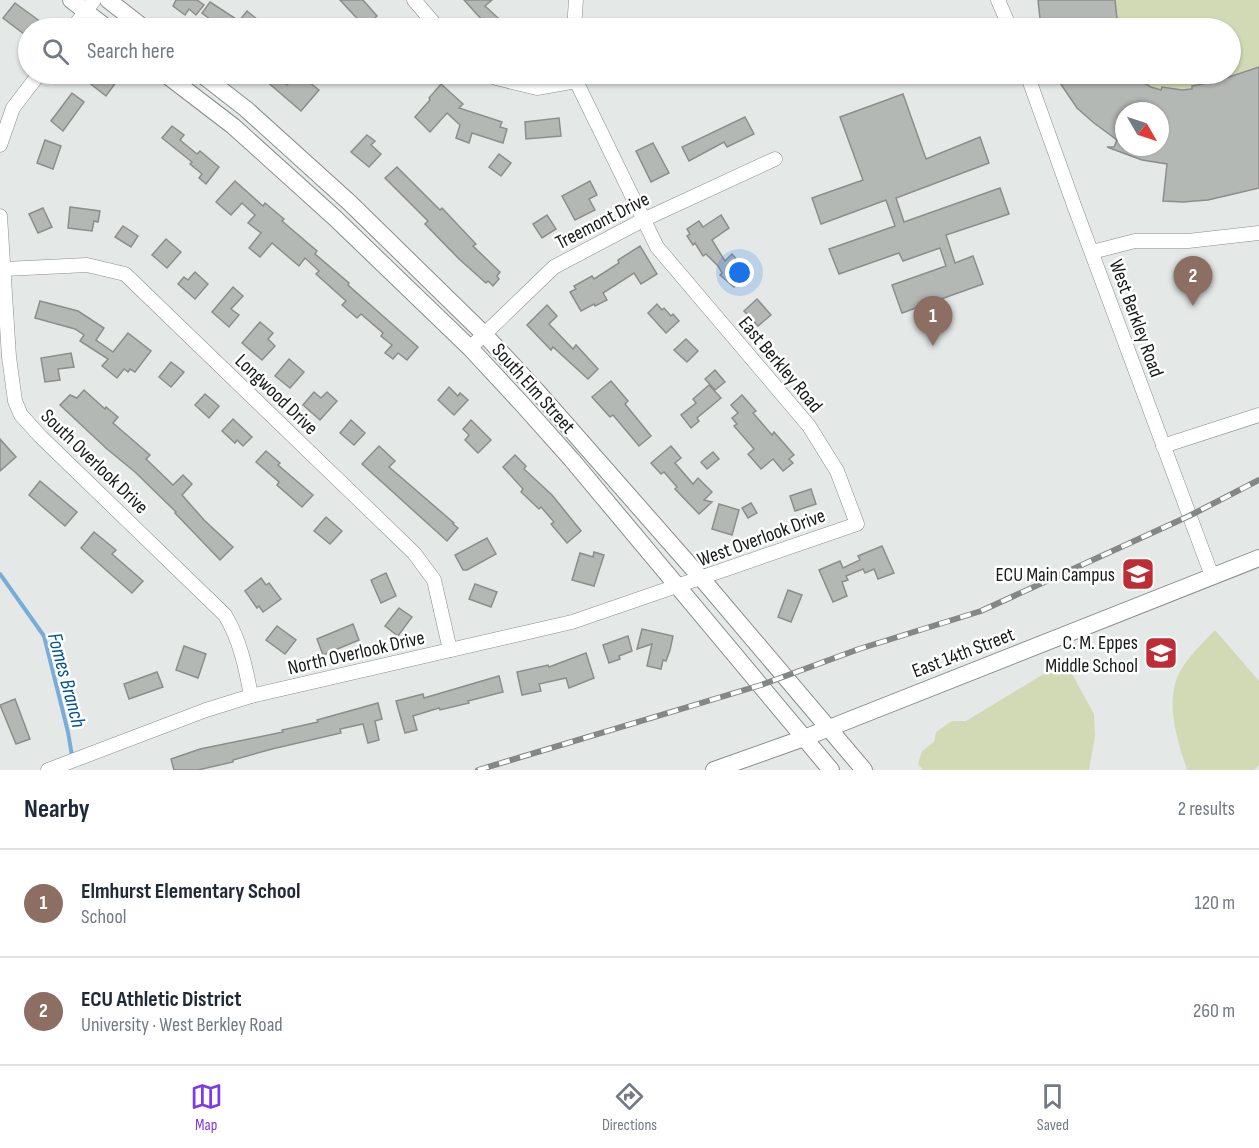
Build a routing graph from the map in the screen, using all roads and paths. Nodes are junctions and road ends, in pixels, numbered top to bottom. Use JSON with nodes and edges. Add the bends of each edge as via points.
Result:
{"nodes":[{"id":1,"x":71,"y":0,"type":"edge"},
{"id":2,"x":108,"y":0,"type":"edge"},
{"id":3,"x":414,"y":0,"type":"edge"},
{"id":4,"x":576,"y":0,"type":"edge"},
{"id":5,"x":998,"y":0,"type":"edge"},
{"id":6,"x":90,"y":6,"type":"edge"},
{"id":7,"x":81,"y":18,"type":"edge"},
{"id":8,"x":100,"y":18,"type":"edge"},
{"id":9,"x":131,"y":18,"type":"edge"},
{"id":10,"x":429,"y":18,"type":"edge"},
{"id":11,"x":575,"y":18,"type":"edge"},
{"id":12,"x":1006,"y":18,"type":"edge"},
{"id":13,"x":31,"y":84,"type":"edge"},
{"id":14,"x":178,"y":84,"type":"edge"},
{"id":15,"x":214,"y":84,"type":"edge"},
{"id":16,"x":521,"y":84,"type":"edge"},
{"id":17,"x":551,"y":84,"type":"edge"},
{"id":18,"x":579,"y":84,"type":"edge"},
{"id":19,"x":1031,"y":84,"type":"edge"},
{"id":20,"x":246,"y":110,"type":"junction"},
{"id":21,"x":233,"y":126,"type":"junction"},
{"id":22,"x":0,"y":145,"type":"edge"},
{"id":23,"x":775,"y":159,"type":"dead end"},
{"id":24,"x":350,"y":203,"type":"junction"},
{"id":25,"x":0,"y":216,"type":"edge"},
{"id":26,"x":335,"y":218,"type":"junction"},
{"id":27,"x":643,"y":220,"type":"junction"},
{"id":28,"x":1259,"y":233,"type":"edge"},
{"id":29,"x":1092,"y":252,"type":"junction"},
{"id":30,"x":5,"y":269,"type":"junction"},
{"id":31,"x":484,"y":334,"type":"junction"},
{"id":32,"x":470,"y":348,"type":"junction"},
{"id":33,"x":4,"y":357,"type":"edge"},
{"id":34,"x":1259,"y":415,"type":"edge"},
{"id":35,"x":1163,"y":446,"type":"junction"},
{"id":36,"x":586,"y":447,"type":"junction"},
{"id":37,"x":572,"y":460,"type":"junction"},
{"id":38,"x":857,"y":524,"type":"joint"},
{"id":39,"x":1259,"y":558,"type":"edge"},
{"id":40,"x":1212,"y":576,"type":"junction"},
{"id":41,"x":702,"y":579,"type":"junction"},
{"id":42,"x":678,"y":587,"type":"junction"},
{"id":43,"x":450,"y":650,"type":"junction"},
{"id":44,"x":251,"y":696,"type":"junction"},
{"id":45,"x":828,"y":728,"type":"junction"},
{"id":46,"x":804,"y":738,"type":"junction"},
{"id":47,"x":52,"y":769,"type":"edge"},
{"id":48,"x":714,"y":770,"type":"edge"},
{"id":49,"x":831,"y":770,"type":"edge"},
{"id":50,"x":864,"y":770,"type":"edge"}],
"edges":[{"from":1,"to":6,"type":"street"},
{"from":2,"to":9,"type":"street"},
{"from":3,"to":10,"type":"street"},
{"from":4,"to":11,"type":"street"},
{"from":5,"to":12,"type":"street"},
{"from":6,"to":7,"type":"street"},
{"from":6,"to":8,"type":"street"},
{"from":13,"to":22,"type":"street","via":[[13,108]]},
{"from":14,"to":21,"type":"street","name":"South Elm Street"},
{"from":15,"to":20,"type":"street","name":"South Elm Street"},
{"from":16,"to":17,"type":"street","via":[[537,88]]},
{"from":18,"to":27,"type":"street","name":"East Berkley Road"},
{"from":19,"to":29,"type":"street","name":"West Berkley Road"},
{"from":20,"to":21,"type":"street"},
{"from":20,"to":24,"type":"street","name":"South Elm Street"},
{"from":21,"to":26,"type":"street","name":"South Elm Street"},
{"from":23,"to":27,"type":"street","name":"Treemont Drive"},
{"from":24,"to":26,"type":"street"},
{"from":24,"to":31,"type":"street","name":"South Elm Street"},
{"from":25,"to":30,"type":"street","name":"South Overlook Drive"},
{"from":26,"to":32,"type":"street","name":"South Elm Street"},
{"from":27,"to":31,"type":"street","name":"Treemont Drive","via":[[554,267]]},
{"from":27,"to":38,"type":"street","name":"East Berkley Road","via":[[657,247],[809,426],[837,471]]},
{"from":28,"to":29,"type":"street","via":[[1207,240],[1135,241]]},
{"from":29,"to":35,"type":"street","name":"West Berkley Road"},
{"from":30,"to":33,"type":"street","name":"South Overlook Drive"},
{"from":30,"to":43,"type":"street","name":"Longwood Drive","via":[[87,265],[125,274],[414,552],[434,580]]},
{"from":31,"to":32,"type":"street","name":"Treemont Drive"},
{"from":31,"to":36,"type":"street","name":"South Elm Street"},
{"from":32,"to":37,"type":"street","name":"South Elm Street"},
{"from":33,"to":44,"type":"street","name":"South Overlook Drive","via":[[21,416],[225,615],[240,648]]},
{"from":34,"to":35,"type":"street"},
{"from":35,"to":40,"type":"street","name":"West Berkley Road"},
{"from":36,"to":37,"type":"street"},
{"from":36,"to":41,"type":"street","name":"South Elm Street"},
{"from":37,"to":42,"type":"street","name":"South Elm Street"},
{"from":38,"to":41,"type":"street","name":"West Overlook Drive"},
{"from":39,"to":40,"type":"street","name":"East 14th Street"},
{"from":40,"to":45,"type":"street","name":"East 14th Street"},
{"from":41,"to":42,"type":"street","name":"West Overlook Drive"},
{"from":41,"to":45,"type":"street","name":"South Elm Street"},
{"from":42,"to":43,"type":"street","name":"North Overlook Drive","via":[[572,622]]},
{"from":42,"to":46,"type":"street","name":"South Elm Street"},
{"from":43,"to":44,"type":"street","name":"North Overlook Drive"},
{"from":44,"to":47,"type":"street","name":"North Overlook Drive"},
{"from":45,"to":46,"type":"street","name":"East 14th Street"},
{"from":45,"to":50,"type":"street","name":"South Elm Street"},
{"from":46,"to":48,"type":"street","name":"East 14th Street"},
{"from":46,"to":49,"type":"street","name":"South Elm Street"}]}
